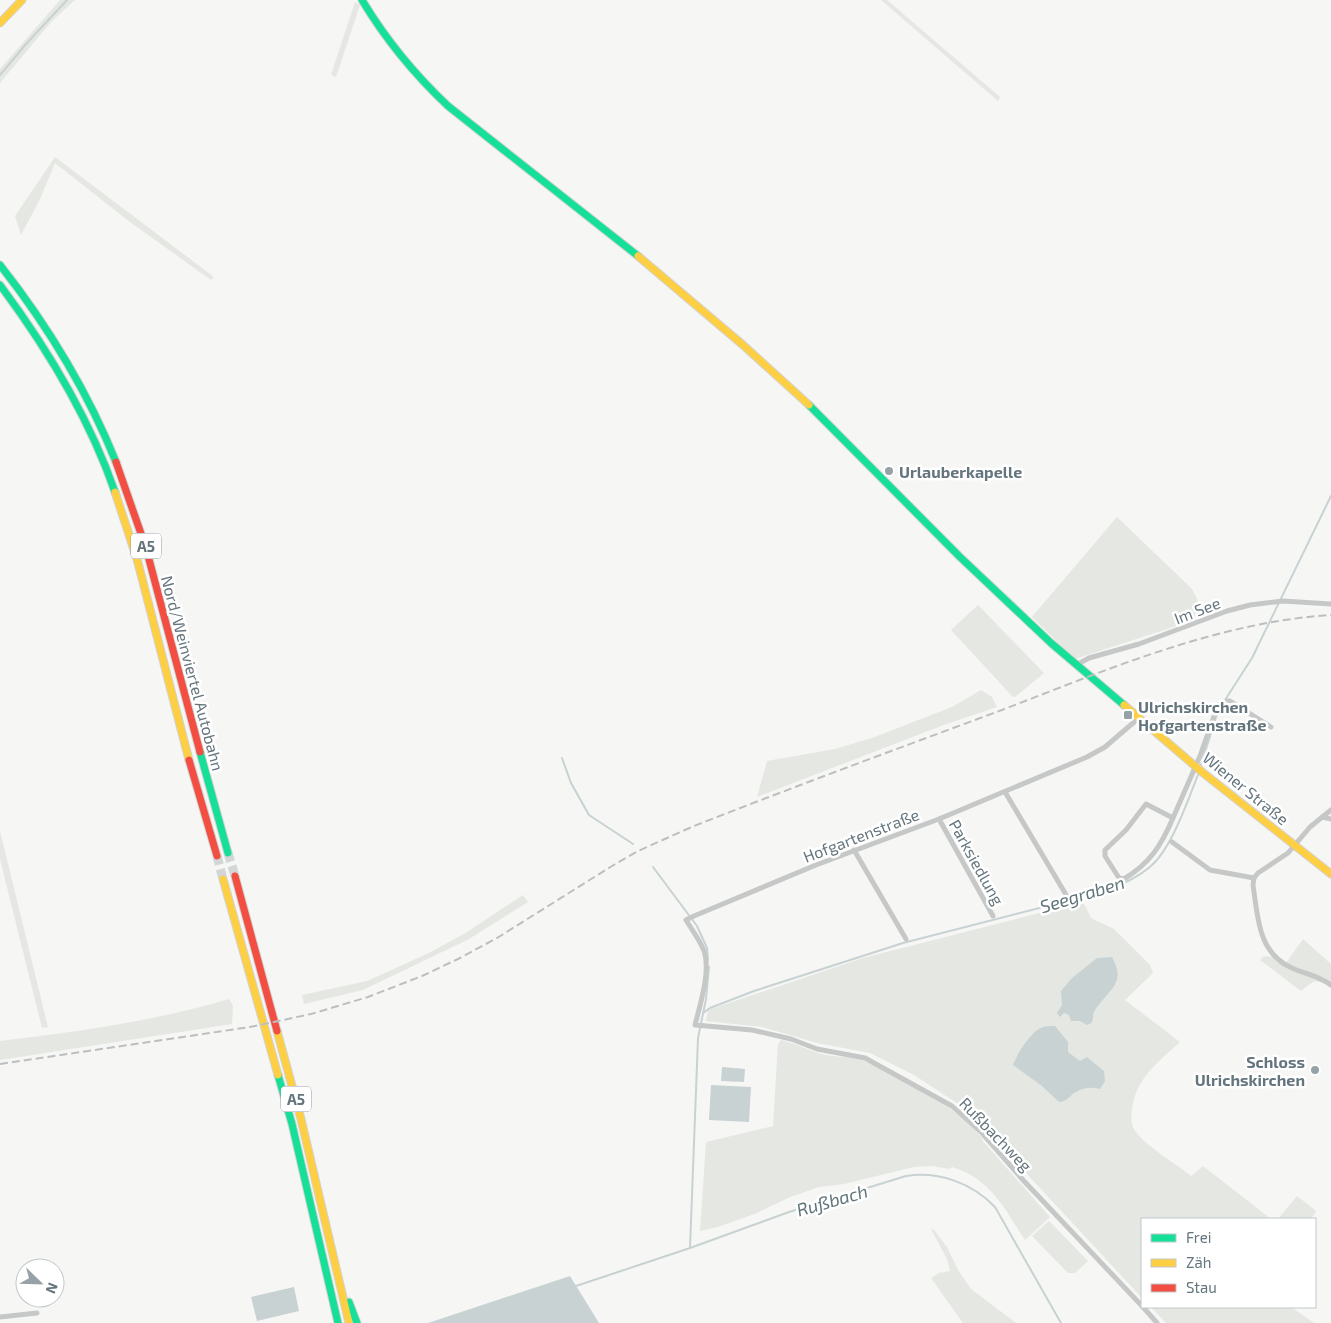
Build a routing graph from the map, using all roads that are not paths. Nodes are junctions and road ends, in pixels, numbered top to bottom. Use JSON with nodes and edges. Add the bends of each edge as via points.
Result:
{"nodes":[{"id":1,"x":22,"y":0,"type":"edge"},
{"id":2,"x":362,"y":0,"type":"edge"},
{"id":3,"x":0,"y":24,"type":"edge"},
{"id":4,"x":0,"y":265,"type":"edge"},
{"id":5,"x":0,"y":285,"type":"edge"},
{"id":6,"x":1331,"y":604,"type":"edge"},
{"id":7,"x":1076,"y":665,"type":"junction"},
{"id":8,"x":1140,"y":717,"type":"junction"},
{"id":9,"x":1271,"y":727,"type":"dead end"},
{"id":10,"x":1199,"y":769,"type":"junction"},
{"id":11,"x":1005,"y":792,"type":"junction"},
{"id":12,"x":1331,"y":810,"type":"edge"},
{"id":13,"x":1322,"y":817,"type":"junction"},
{"id":14,"x":1173,"y":818,"type":"junction"},
{"id":15,"x":1331,"y":818,"type":"edge"},
{"id":16,"x":939,"y":819,"type":"junction"},
{"id":17,"x":1172,"y":842,"type":"dead end"},
{"id":18,"x":1294,"y":846,"type":"junction"},
{"id":19,"x":854,"y":850,"type":"junction"},
{"id":20,"x":228,"y":853,"type":"tunnel mouth"},
{"id":21,"x":217,"y":856,"type":"tunnel mouth"},
{"id":22,"x":1331,"y":874,"type":"edge"},
{"id":23,"x":235,"y":876,"type":"tunnel mouth"},
{"id":24,"x":223,"y":878,"type":"tunnel mouth"},
{"id":25,"x":1254,"y":878,"type":"junction"},
{"id":26,"x":1068,"y":898,"type":"dead end"},
{"id":27,"x":993,"y":916,"type":"dead end"},
{"id":28,"x":906,"y":939,"type":"dead end"},
{"id":29,"x":1331,"y":985,"type":"edge"},
{"id":30,"x":700,"y":1025,"type":"joint"},
{"id":31,"x":337,"y":1274,"type":"junction"},
{"id":32,"x":326,"y":1277,"type":"junction"},
{"id":33,"x":1141,"y":1304,"type":"edge"},
{"id":34,"x":1145,"y":1308,"type":"edge"},
{"id":35,"x":37,"y":1313,"type":"dead end"},
{"id":36,"x":0,"y":1317,"type":"edge"},
{"id":37,"x":334,"y":1323,"type":"edge"},
{"id":38,"x":338,"y":1323,"type":"edge"},
{"id":39,"x":349,"y":1323,"type":"edge"},
{"id":40,"x":357,"y":1323,"type":"edge"},
{"id":41,"x":1157,"y":1323,"type":"edge"}],
"edges":[{"from":1,"to":3,"type":"main road"},
{"from":2,"to":7,"type":"main road","name":"Wiener Straße","via":[[390,45],[440,100],[650,266],[775,373],[948,545]]},
{"from":4,"to":20,"type":"main road","name":"Nord/Weinviertel Autobahn","number":"A5","via":[[28,301],[72,369],[119,466],[144,538]]},
{"from":5,"to":21,"type":"main road","name":"Nord/Weinviertel Autobahn","number":"A5","via":[[36,334],[66,385],[96,444],[117,496],[133,544]]},
{"from":6,"to":7,"type":"street","name":"Im See","via":[[1273,602],[1236,608]]},
{"from":7,"to":8,"type":"main road","name":"Wiener Straße"},
{"from":8,"to":10,"type":"main road","name":"Wiener Straße"},
{"from":8,"to":11,"type":"street","name":"Hofgartenstraße","via":[[1105,747],[1087,757]]},
{"from":9,"to":10,"type":"street","via":[[1230,701],[1218,705]]},
{"from":10,"to":14,"type":"street"},
{"from":10,"to":18,"type":"main road","name":"Wiener Straße"},
{"from":11,"to":16,"type":"street","name":"Hofgartenstraße"},
{"from":11,"to":26,"type":"street"},
{"from":12,"to":13,"type":"street"},
{"from":13,"to":15,"type":"street"},
{"from":13,"to":18,"type":"street"},
{"from":14,"to":14,"type":"street","via":[[1151,857],[1124,880],[1119,878],[1105,856],[1105,850],[1146,804]]},
{"from":16,"to":19,"type":"street","name":"Hofgartenstraße"},
{"from":16,"to":27,"type":"street","name":"Parksiedlung"},
{"from":17,"to":25,"type":"street","via":[[1210,870]]},
{"from":18,"to":22,"type":"main road","name":"Wiener Straße"},
{"from":18,"to":25,"type":"street"},
{"from":19,"to":28,"type":"street"},
{"from":19,"to":30,"type":"street","name":"Hofgartenstraße","via":[[686,920],[704,953],[706,968]]},
{"from":23,"to":31,"type":"main road","number":"A5","via":[[290,1077]]},
{"from":24,"to":32,"type":"main road","number":"A5","via":[[292,1124]]},
{"from":25,"to":29,"type":"street","via":[[1265,944],[1275,958]]},
{"from":30,"to":33,"type":"street","name":"Rußbachweg","via":[[752,1030],[817,1049],[865,1058],[952,1106],[982,1133]]},
{"from":31,"to":39,"type":"main road","number":"A5"},
{"from":31,"to":40,"type":"main road"},
{"from":32,"to":37,"type":"main road"},
{"from":32,"to":38,"type":"main road","number":"A5"},
{"from":34,"to":41,"type":"street","name":"Rußbachweg"},
{"from":35,"to":36,"type":"street"}]}
